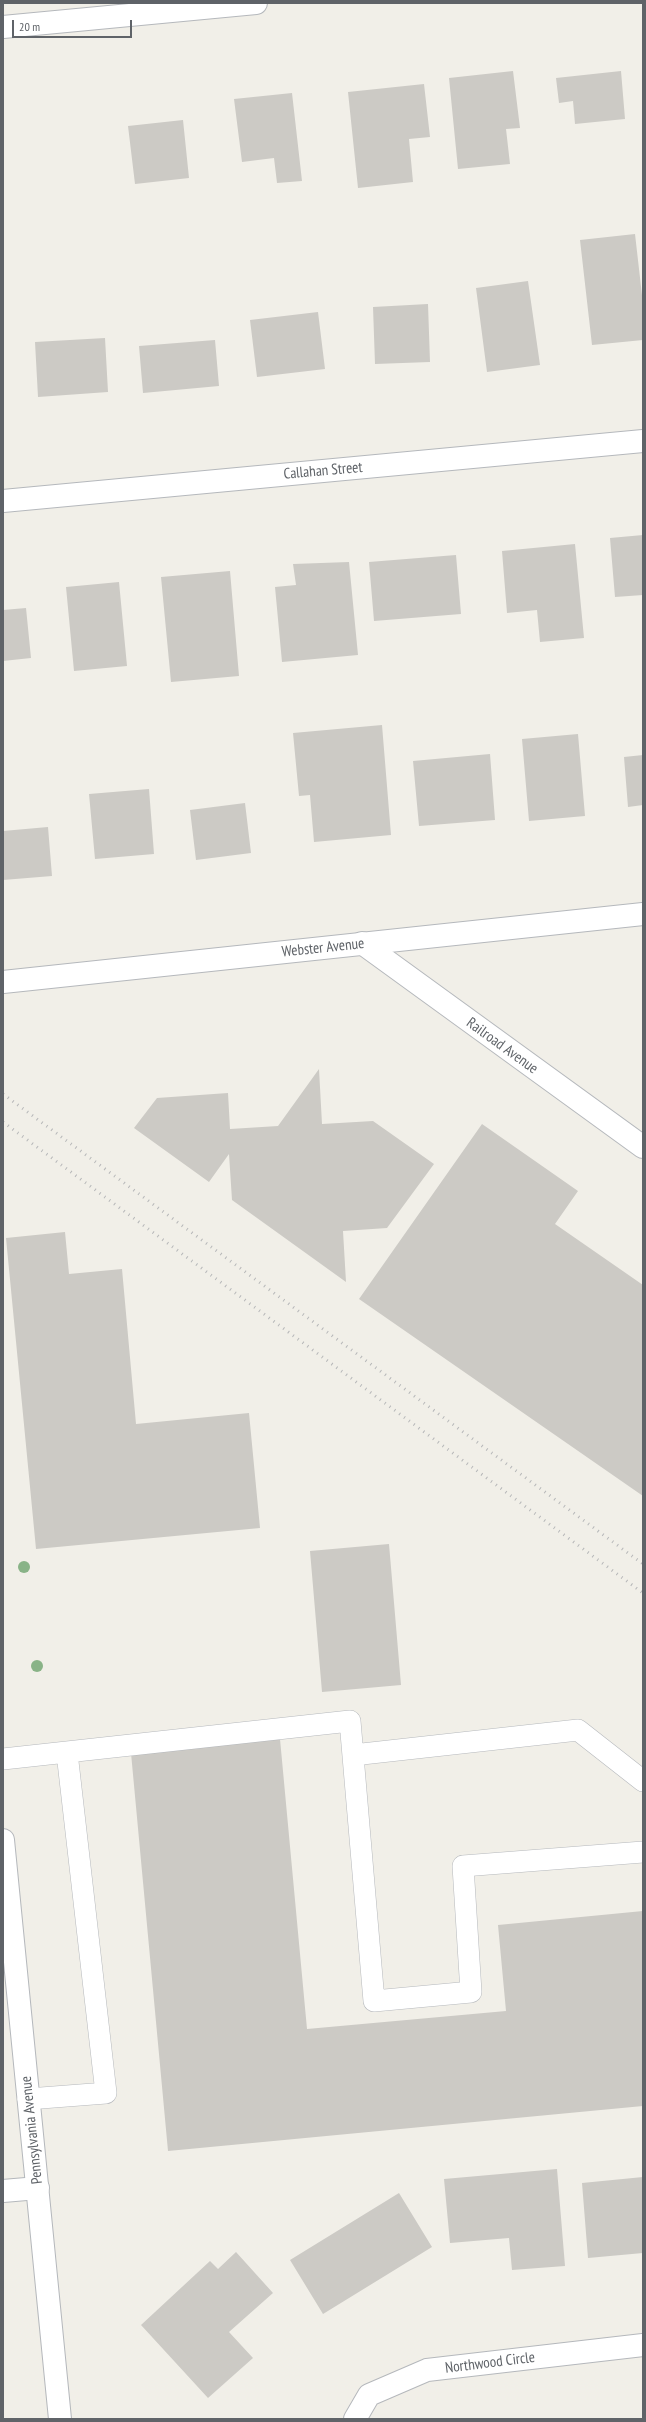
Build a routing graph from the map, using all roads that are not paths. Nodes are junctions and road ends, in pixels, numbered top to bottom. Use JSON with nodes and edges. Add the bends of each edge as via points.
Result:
{"nodes":[{"id":1,"x":256,"y":3,"type":"edge"},
{"id":2,"x":3,"y":27,"type":"edge"},
{"id":3,"x":643,"y":441,"type":"edge"},
{"id":4,"x":3,"y":502,"type":"edge"},
{"id":5,"x":643,"y":914,"type":"edge"},
{"id":6,"x":362,"y":943,"type":"junction"},
{"id":7,"x":3,"y":982,"type":"edge"},
{"id":8,"x":643,"y":1148,"type":"edge"},
{"id":9,"x":67,"y":1753,"type":"junction"},
{"id":10,"x":353,"y":1755,"type":"junction"},
{"id":11,"x":3,"y":1760,"type":"edge"},
{"id":12,"x":643,"y":1781,"type":"edge"},
{"id":13,"x":3,"y":1840,"type":"edge"},
{"id":14,"x":643,"y":1852,"type":"edge"},
{"id":15,"x":28,"y":2099,"type":"junction"},
{"id":16,"x":38,"y":2188,"type":"junction"},
{"id":17,"x":3,"y":2191,"type":"edge"},
{"id":18,"x":643,"y":2345,"type":"edge"},
{"id":19,"x":60,"y":2419,"type":"edge"},
{"id":20,"x":355,"y":2419,"type":"edge"}],
"edges":[{"from":1,"to":2,"type":"street"},
{"from":3,"to":4,"type":"street","name":"Callahan Street"},
{"from":5,"to":6,"type":"street","name":"Webster Avenue"},
{"from":6,"to":7,"type":"street","name":"Webster Avenue"},
{"from":6,"to":8,"type":"street","name":"Railroad Avenue"},
{"from":9,"to":10,"type":"lane","via":[[350,1721]]},
{"from":9,"to":11,"type":"lane"},
{"from":9,"to":15,"type":"lane","via":[[106,2093]]},
{"from":10,"to":12,"type":"lane","via":[[578,1730]]},
{"from":10,"to":14,"type":"lane","via":[[374,2001],[471,1992],[463,1866]]},
{"from":13,"to":15,"type":"street","name":"Pennsylvania Avenue"},
{"from":15,"to":16,"type":"street","name":"Pennsylvania Avenue"},
{"from":16,"to":17,"type":"street"},
{"from":16,"to":19,"type":"street","name":"Pennsylvania Avenue"},
{"from":18,"to":20,"type":"street","name":"Northwood Circle","via":[[427,2370],[369,2395]]}]}
